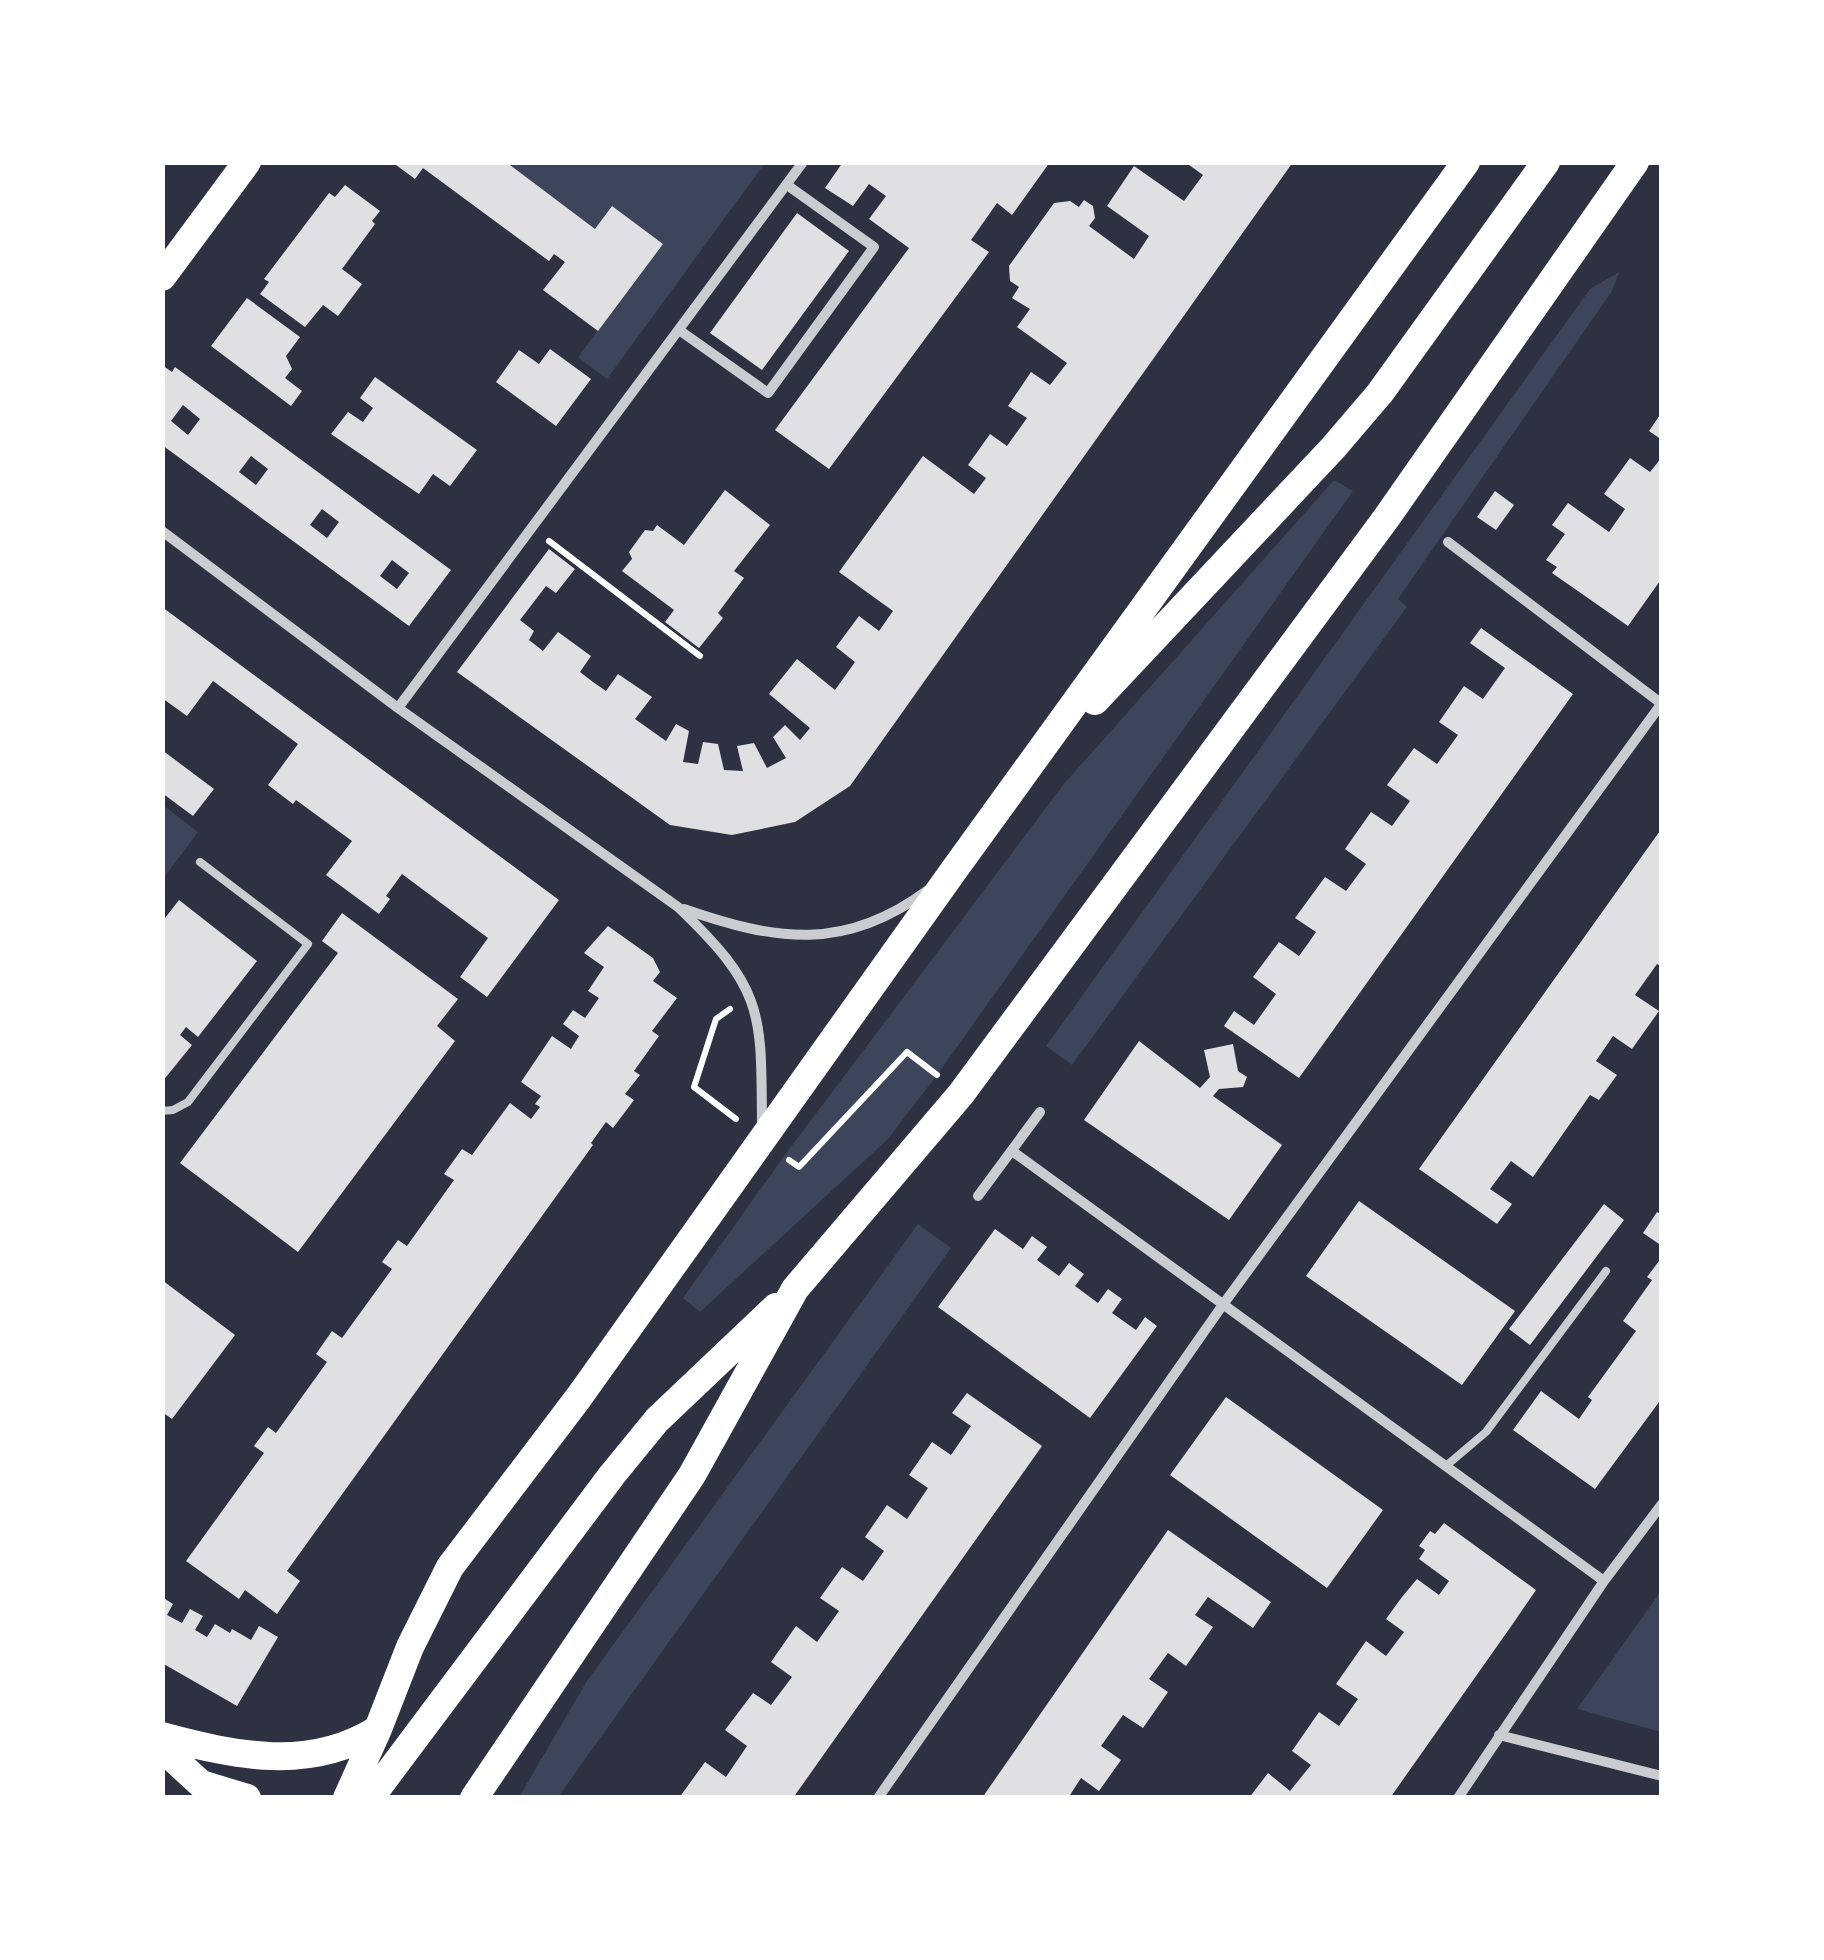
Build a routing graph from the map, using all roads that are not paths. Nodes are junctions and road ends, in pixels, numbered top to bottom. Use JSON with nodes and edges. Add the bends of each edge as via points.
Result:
{"nodes":[{"id":1,"x":247,"y":162,"type":"edge"},
{"id":2,"x":804,"y":162,"type":"edge"},
{"id":3,"x":1466,"y":162,"type":"edge"},
{"id":4,"x":1546,"y":162,"type":"edge"},
{"id":5,"x":1635,"y":162,"type":"edge"},
{"id":6,"x":787,"y":185,"type":"junction"},
{"id":7,"x":162,"y":277,"type":"edge"},
{"id":8,"x":679,"y":330,"type":"junction"},
{"id":9,"x":162,"y":532,"type":"edge"},
{"id":10,"x":1448,"y":542,"type":"dead end"},
{"id":11,"x":1661,"y":704,"type":"edge"},
{"id":12,"x":398,"y":708,"type":"junction"},
{"id":13,"x":1018,"y":782,"type":"junction"},
{"id":14,"x":200,"y":862,"type":"dead end"},
{"id":15,"x":954,"y":870,"type":"junction"},
{"id":16,"x":678,"y":907,"type":"junction"},
{"id":17,"x":162,"y":1111,"type":"edge"},
{"id":18,"x":1040,"y":1112,"type":"dead end"},
{"id":19,"x":773,"y":1148,"type":"junction"},
{"id":20,"x":1012,"y":1151,"type":"junction"},
{"id":21,"x":978,"y":1196,"type":"dead end"},
{"id":22,"x":1606,"y":1270,"type":"dead end"},
{"id":23,"x":795,"y":1289,"type":"junction"},
{"id":24,"x":1222,"y":1306,"type":"junction"},
{"id":25,"x":1446,"y":1466,"type":"junction"},
{"id":26,"x":1662,"y":1504,"type":"edge"},
{"id":27,"x":1604,"y":1580,"type":"junction"},
{"id":28,"x":378,"y":1730,"type":"junction"},
{"id":29,"x":1499,"y":1735,"type":"junction"},
{"id":30,"x":162,"y":1736,"type":"edge"},
{"id":31,"x":162,"y":1748,"type":"edge"},
{"id":32,"x":1662,"y":1776,"type":"edge"},
{"id":33,"x":204,"y":1791,"type":"edge"},
{"id":34,"x":246,"y":1798,"type":"edge"},
{"id":35,"x":347,"y":1798,"type":"edge"},
{"id":36,"x":366,"y":1798,"type":"edge"},
{"id":37,"x":474,"y":1798,"type":"edge"},
{"id":38,"x":878,"y":1798,"type":"edge"},
{"id":39,"x":1458,"y":1798,"type":"edge"}],
"edges":[{"from":1,"to":7,"type":"highway"},
{"from":2,"to":6,"type":"street"},
{"from":3,"to":13,"type":"highway"},
{"from":4,"to":13,"type":"highway","via":[[1380,393]]},
{"from":5,"to":23,"type":"highway","via":[[1387,517],[961,1094]]},
{"from":6,"to":8,"type":"street"},
{"from":6,"to":8,"type":"street","via":[[874,247],[768,394]]},
{"from":8,"to":12,"type":"street"},
{"from":9,"to":12,"type":"street"},
{"from":10,"to":11,"type":"street"},
{"from":11,"to":24,"type":"street"},
{"from":12,"to":16,"type":"street"},
{"from":13,"to":15,"type":"highway"},
{"from":14,"to":17,"type":"lane","via":[[308,944],[188,1102]]},
{"from":15,"to":16,"type":"street","via":[[909,904],[836,933],[768,934]]},
{"from":15,"to":19,"type":"highway"},
{"from":16,"to":19,"type":"street","via":[[724,954],[754,1001]]},
{"from":18,"to":20,"type":"street"},
{"from":19,"to":28,"type":"highway","via":[[450,1567]]},
{"from":20,"to":21,"type":"street"},
{"from":20,"to":24,"type":"street"},
{"from":22,"to":25,"type":"lane","via":[[1486,1432]]},
{"from":23,"to":36,"type":"highway","via":[[658,1420]]},
{"from":23,"to":37,"type":"highway","via":[[692,1475]]},
{"from":24,"to":25,"type":"street"},
{"from":24,"to":38,"type":"street"},
{"from":25,"to":27,"type":"street"},
{"from":26,"to":27,"type":"street"},
{"from":27,"to":29,"type":"street"},
{"from":28,"to":30,"type":"highway","via":[[331,1751],[271,1758]]},
{"from":28,"to":35,"type":"highway"},
{"from":29,"to":32,"type":"street"},
{"from":29,"to":39,"type":"street"},
{"from":31,"to":33,"type":"highway"},
{"from":33,"to":34,"type":"highway"}]}
